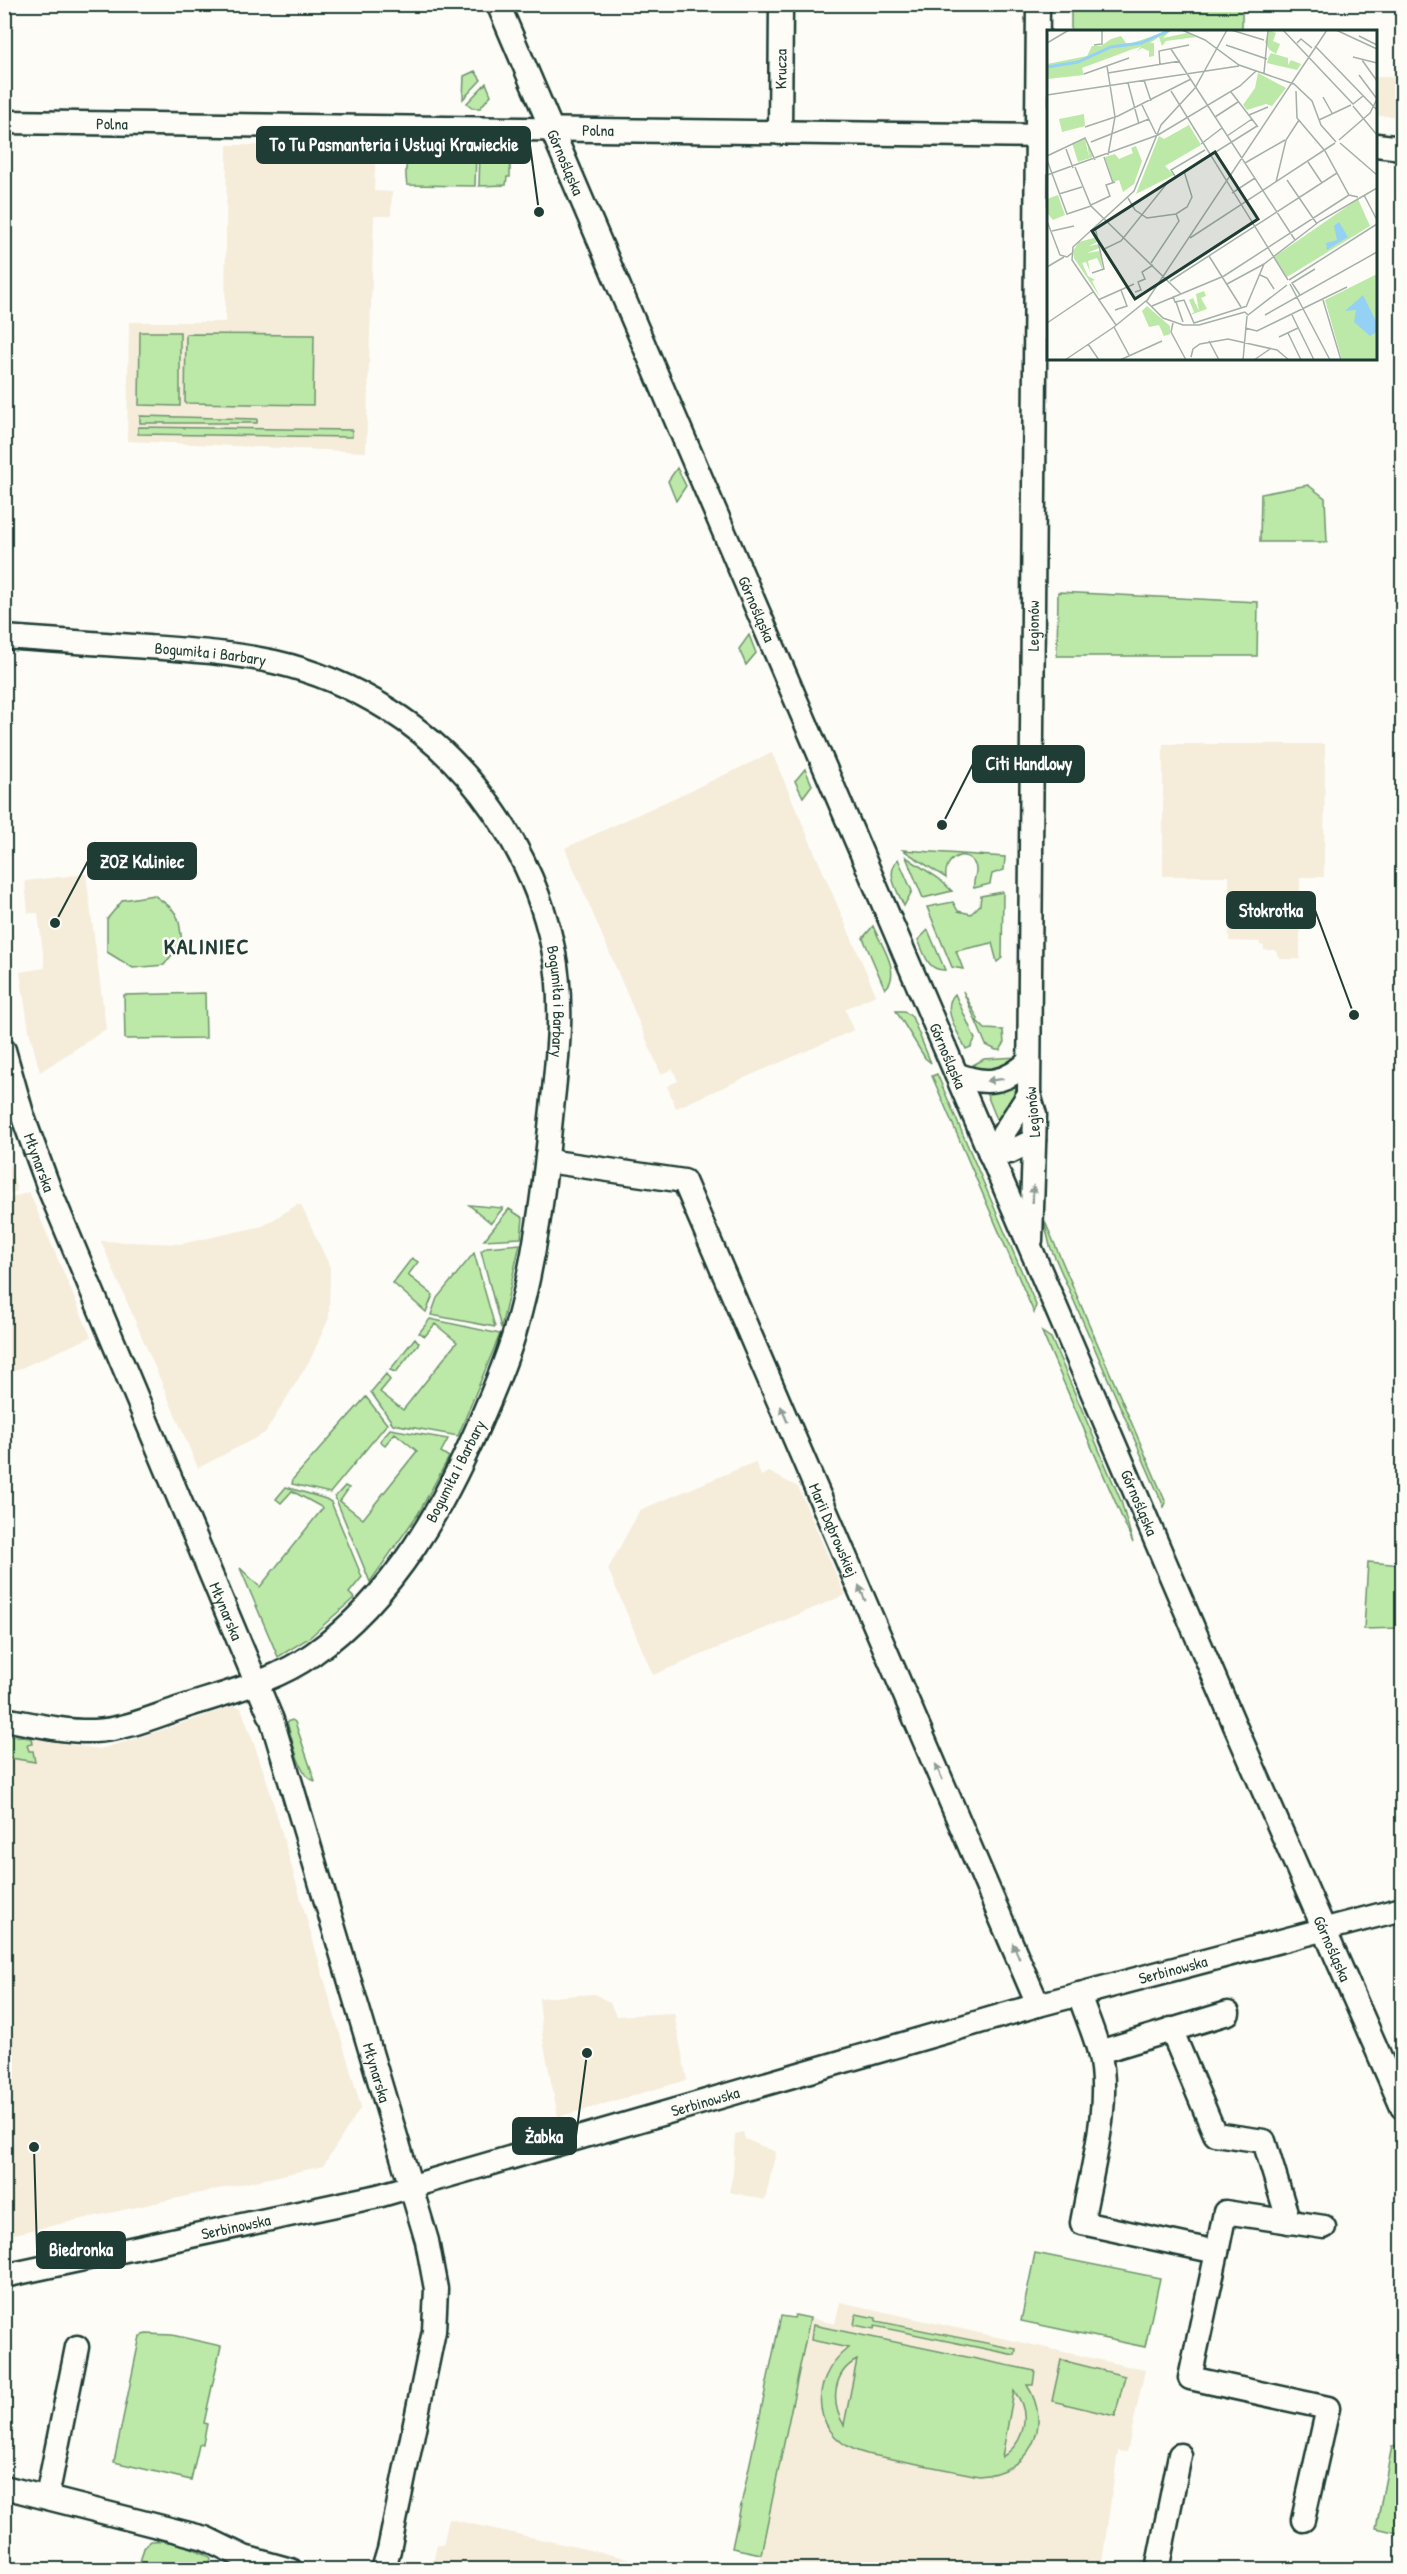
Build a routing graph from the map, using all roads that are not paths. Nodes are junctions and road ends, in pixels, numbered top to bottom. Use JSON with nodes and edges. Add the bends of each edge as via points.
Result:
{"nodes":[{"id":1,"x":498,"y":4,"type":"edge"},
{"id":2,"x":781,"y":4,"type":"edge"},
{"id":3,"x":1038,"y":4,"type":"edge"},
{"id":4,"x":4,"y":122,"type":"edge"},
{"id":5,"x":552,"y":130,"type":"junction"},
{"id":6,"x":780,"y":133,"type":"junction"},
{"id":7,"x":1043,"y":136,"type":"edge"},
{"id":8,"x":1377,"y":145,"type":"edge"},
{"id":9,"x":1402,"y":148,"type":"edge"},
{"id":10,"x":4,"y":637,"type":"edge"},
{"id":11,"x":4,"y":1050,"type":"edge"},
{"id":12,"x":1029,"y":1061,"type":"junction"},
{"id":13,"x":956,"y":1074,"type":"junction"},
{"id":14,"x":1029,"y":1094,"type":"junction"},
{"id":15,"x":1034,"y":1140,"type":"junction"},
{"id":16,"x":990,"y":1154,"type":"junction"},
{"id":17,"x":547,"y":1161,"type":"junction"},
{"id":18,"x":1031,"y":1247,"type":"junction"},
{"id":19,"x":257,"y":1682,"type":"junction"},
{"id":20,"x":4,"y":1719,"type":"edge"},
{"id":21,"x":1402,"y":1909,"type":"edge"},
{"id":22,"x":1326,"y":1930,"type":"junction"},
{"id":23,"x":1079,"y":1994,"type":"junction"},
{"id":24,"x":1038,"y":2005,"type":"junction"},
{"id":25,"x":1228,"y":2013,"type":"dead end"},
{"id":26,"x":1171,"y":2029,"type":"junction"},
{"id":27,"x":1099,"y":2052,"type":"junction"},
{"id":28,"x":1402,"y":2107,"type":"edge"},
{"id":29,"x":410,"y":2187,"type":"junction"},
{"id":30,"x":1289,"y":2222,"type":"junction"},
{"id":31,"x":1323,"y":2228,"type":"dead end"},
{"id":32,"x":1218,"y":2252,"type":"junction"},
{"id":33,"x":4,"y":2277,"type":"edge"},
{"id":34,"x":77,"y":2347,"type":"dead end"},
{"id":35,"x":1180,"y":2455,"type":"dead end"},
{"id":36,"x":4,"y":2487,"type":"edge"},
{"id":37,"x":47,"y":2498,"type":"junction"},
{"id":38,"x":1303,"y":2520,"type":"dead end"},
{"id":39,"x":291,"y":2570,"type":"edge"},
{"id":40,"x":383,"y":2570,"type":"edge"},
{"id":41,"x":1157,"y":2570,"type":"edge"}],
"edges":[{"from":1,"to":5,"type":"street","name":"Górnośląska"},
{"from":2,"to":6,"type":"street","name":"Krucza"},
{"from":3,"to":7,"type":"street","name":"Legionów"},
{"from":4,"to":5,"type":"street","name":"Polna"},
{"from":5,"to":6,"type":"street","name":"Polna"},
{"from":5,"to":13,"type":"street","name":"Górnośląska"},
{"from":6,"to":7,"type":"street","name":"Polna"},
{"from":7,"to":12,"type":"street","name":"Legionów"},
{"from":8,"to":9,"type":"street"},
{"from":10,"to":17,"type":"street","name":"Bogumiła i Barbary","via":[[241,655],[282,662],[368,697],[419,731],[449,758],[483,797],[512,840],[539,898],[553,947],[559,1019]]},
{"from":11,"to":19,"type":"street","name":"Młynarska","via":[[50,1191]]},
{"from":12,"to":13,"type":"street","one_way":true,"via":[[1018,1072],[993,1082]]},
{"from":12,"to":14,"type":"street","name":"Legionów"},
{"from":13,"to":16,"type":"street","name":"Górnośląska"},
{"from":14,"to":15,"type":"street","name":"Legionów","via":[[1035,1114]]},
{"from":14,"to":16,"type":"street"},
{"from":15,"to":16,"type":"street","via":[[1010,1152]]},
{"from":18,"to":15,"type":"street","name":"Legionów","one_way":true},
{"from":16,"to":18,"type":"street","name":"Górnośląska"},
{"from":17,"to":19,"type":"street","name":"Bogumiła i Barbary","via":[[536,1239],[510,1347],[442,1503],[397,1570],[350,1623],[299,1663]]},
{"from":24,"to":17,"type":"street","name":"Marii Dąbrowskiej","one_way":true,"via":[[684,1181]]},
{"from":18,"to":22,"type":"street","name":"Górnośląska"},
{"from":19,"to":20,"type":"street","name":"Bogumiła i Barbary","via":[[145,1720],[95,1731]]},
{"from":19,"to":29,"type":"street","name":"Młynarska","via":[[294,1788]]},
{"from":21,"to":22,"type":"street","name":"Serbinowska"},
{"from":22,"to":23,"type":"street","name":"Serbinowska"},
{"from":22,"to":28,"type":"street","name":"Górnośląska"},
{"from":23,"to":24,"type":"street","name":"Serbinowska"},
{"from":23,"to":27,"type":"street"},
{"from":24,"to":29,"type":"street","name":"Serbinowska"},
{"from":25,"to":26,"type":"street"},
{"from":26,"to":27,"type":"street"},
{"from":26,"to":30,"type":"street","via":[[1215,2134],[1264,2141]]},
{"from":27,"to":32,"type":"street","via":[[1103,2082],[1101,2116],[1082,2223]]},
{"from":29,"to":33,"type":"street","name":"Serbinowska"},
{"from":29,"to":40,"type":"street","name":"Młynarska","via":[[429,2248],[437,2308]]},
{"from":30,"to":31,"type":"street"},
{"from":30,"to":32,"type":"street","via":[[1226,2212]]},
{"from":32,"to":38,"type":"street","via":[[1190,2378],[1328,2408]]},
{"from":34,"to":37,"type":"street"},
{"from":35,"to":41,"type":"street"},
{"from":36,"to":37,"type":"street"},
{"from":37,"to":39,"type":"street","via":[[205,2538],[244,2557]]}]}
